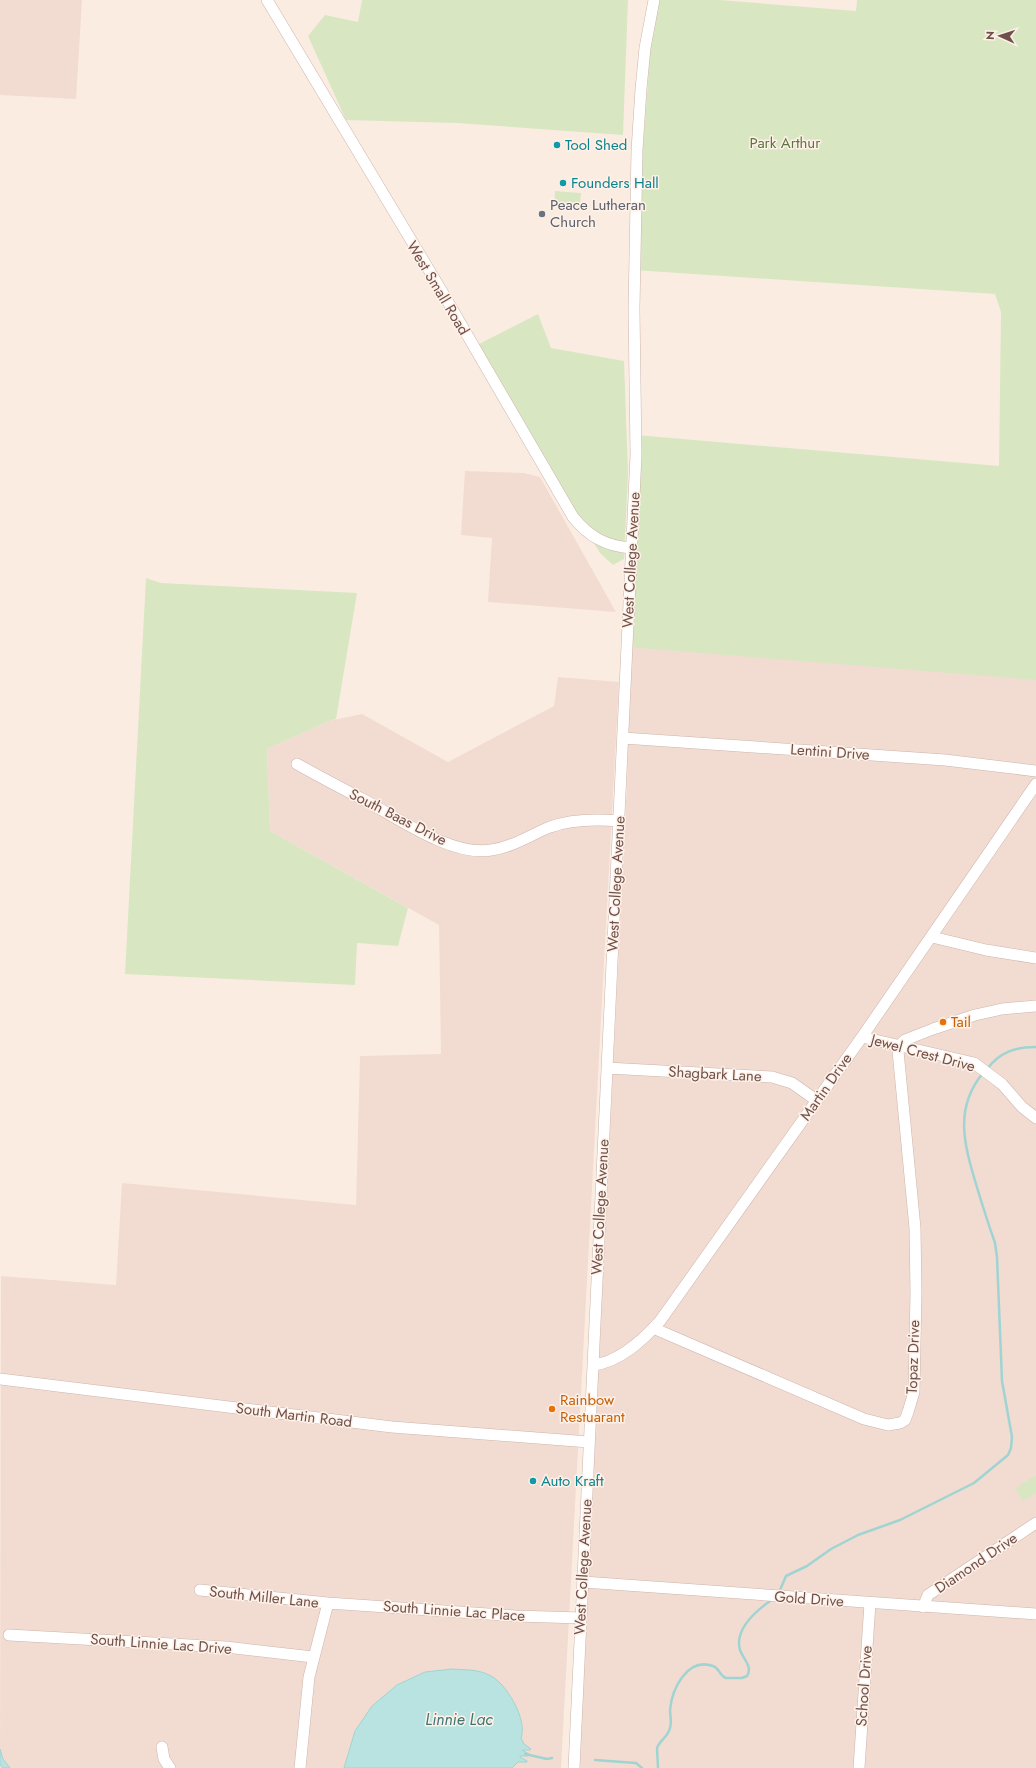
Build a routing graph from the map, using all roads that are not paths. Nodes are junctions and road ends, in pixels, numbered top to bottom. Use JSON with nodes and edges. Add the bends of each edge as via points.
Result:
{"nodes":[{"id":1,"x":267,"y":0,"type":"edge"},
{"id":2,"x":654,"y":0,"type":"edge"},
{"id":3,"x":631,"y":548,"type":"junction"},
{"id":4,"x":623,"y":738,"type":"junction"},
{"id":5,"x":297,"y":764,"type":"dead end"},
{"id":6,"x":1036,"y":770,"type":"edge"},
{"id":7,"x":1036,"y":784,"type":"edge"},
{"id":8,"x":619,"y":821,"type":"junction"},
{"id":9,"x":932,"y":937,"type":"junction"},
{"id":10,"x":1036,"y":958,"type":"edge"},
{"id":11,"x":1036,"y":1006,"type":"edge"},
{"id":12,"x":862,"y":1037,"type":"junction"},
{"id":13,"x":899,"y":1046,"type":"junction"},
{"id":14,"x":607,"y":1068,"type":"junction"},
{"id":15,"x":816,"y":1100,"type":"junction"},
{"id":16,"x":1036,"y":1118,"type":"edge"},
{"id":17,"x":653,"y":1328,"type":"junction"},
{"id":18,"x":593,"y":1365,"type":"junction"},
{"id":19,"x":0,"y":1378,"type":"edge"},
{"id":20,"x":589,"y":1442,"type":"junction"},
{"id":21,"x":1036,"y":1523,"type":"edge"},
{"id":22,"x":583,"y":1582,"type":"junction"},
{"id":23,"x":200,"y":1590,"type":"dead end"},
{"id":24,"x":328,"y":1603,"type":"junction"},
{"id":25,"x":870,"y":1603,"type":"junction"},
{"id":26,"x":923,"y":1607,"type":"junction"},
{"id":27,"x":1036,"y":1614,"type":"edge"},
{"id":28,"x":581,"y":1618,"type":"junction"},
{"id":29,"x":9,"y":1635,"type":"dead end"},
{"id":30,"x":313,"y":1657,"type":"junction"},
{"id":31,"x":162,"y":1747,"type":"dead end"},
{"id":32,"x":170,"y":1768,"type":"edge"},
{"id":33,"x":300,"y":1768,"type":"edge"},
{"id":34,"x":574,"y":1768,"type":"edge"},
{"id":35,"x":859,"y":1768,"type":"edge"}],
"edges":[{"from":1,"to":3,"type":"street","name":"West Small Road","via":[[444,295],[573,517],[592,537],[611,546]]},
{"from":2,"to":3,"type":"street","name":"West College Avenue","via":[[640,89],[637,150],[634,309],[636,448]]},
{"from":3,"to":4,"type":"street","name":"West College Avenue"},
{"from":4,"to":6,"type":"street","name":"Lentini Drive","via":[[945,760]]},
{"from":4,"to":8,"type":"street","name":"West College Avenue"},
{"from":5,"to":8,"type":"street","name":"South Baas Drive","via":[[438,840],[472,850],[511,846],[565,822],[602,819]]},
{"from":7,"to":9,"type":"street","name":"Martin Drive"},
{"from":8,"to":14,"type":"street","name":"West College Avenue"},
{"from":9,"to":10,"type":"street","via":[[986,950]]},
{"from":9,"to":12,"type":"street","name":"Martin Drive"},
{"from":11,"to":13,"type":"street","via":[[1016,1006],[975,1016],[911,1036]]},
{"from":12,"to":13,"type":"street","name":"Jewel Crest Drive"},
{"from":12,"to":15,"type":"street","name":"Martin Drive"},
{"from":13,"to":16,"type":"street","name":"Jewel Crest Drive","via":[[974,1063],[990,1074]]},
{"from":13,"to":17,"type":"street","name":"Topaz Drive","via":[[913,1198],[915,1260],[914,1392],[905,1420],[888,1425],[864,1419]]},
{"from":14,"to":15,"type":"street","name":"Shagbark Lane","via":[[772,1077],[792,1083]]},
{"from":14,"to":18,"type":"street","name":"West College Avenue"},
{"from":15,"to":17,"type":"street","name":"Martin Drive","via":[[673,1304]]},
{"from":17,"to":18,"type":"street","name":"Martin Drive","via":[[619,1356]]},
{"from":18,"to":20,"type":"street","name":"West College Avenue"},
{"from":19,"to":20,"type":"street","name":"South Martin Road","via":[[392,1428]]},
{"from":20,"to":22,"type":"street","name":"West College Avenue"},
{"from":21,"to":26,"type":"street","name":"Diamond Drive","via":[[928,1595]]},
{"from":22,"to":25,"type":"street","name":"Gold Drive"},
{"from":22,"to":28,"type":"street","name":"West College Avenue"},
{"from":23,"to":24,"type":"street","name":"South Miller Lane"},
{"from":24,"to":28,"type":"street","name":"South Linnie Lac Place"},
{"from":24,"to":30,"type":"street"},
{"from":25,"to":26,"type":"street","name":"Gold Drive"},
{"from":25,"to":35,"type":"street","name":"School Drive"},
{"from":26,"to":27,"type":"street","name":"Gold Drive"},
{"from":28,"to":34,"type":"street","name":"West College Avenue"},
{"from":29,"to":30,"type":"street","name":"South Linnie Lac Drive","via":[[226,1648]]},
{"from":30,"to":33,"type":"street"},
{"from":31,"to":32,"type":"street","via":[[164,1758]]}]}
